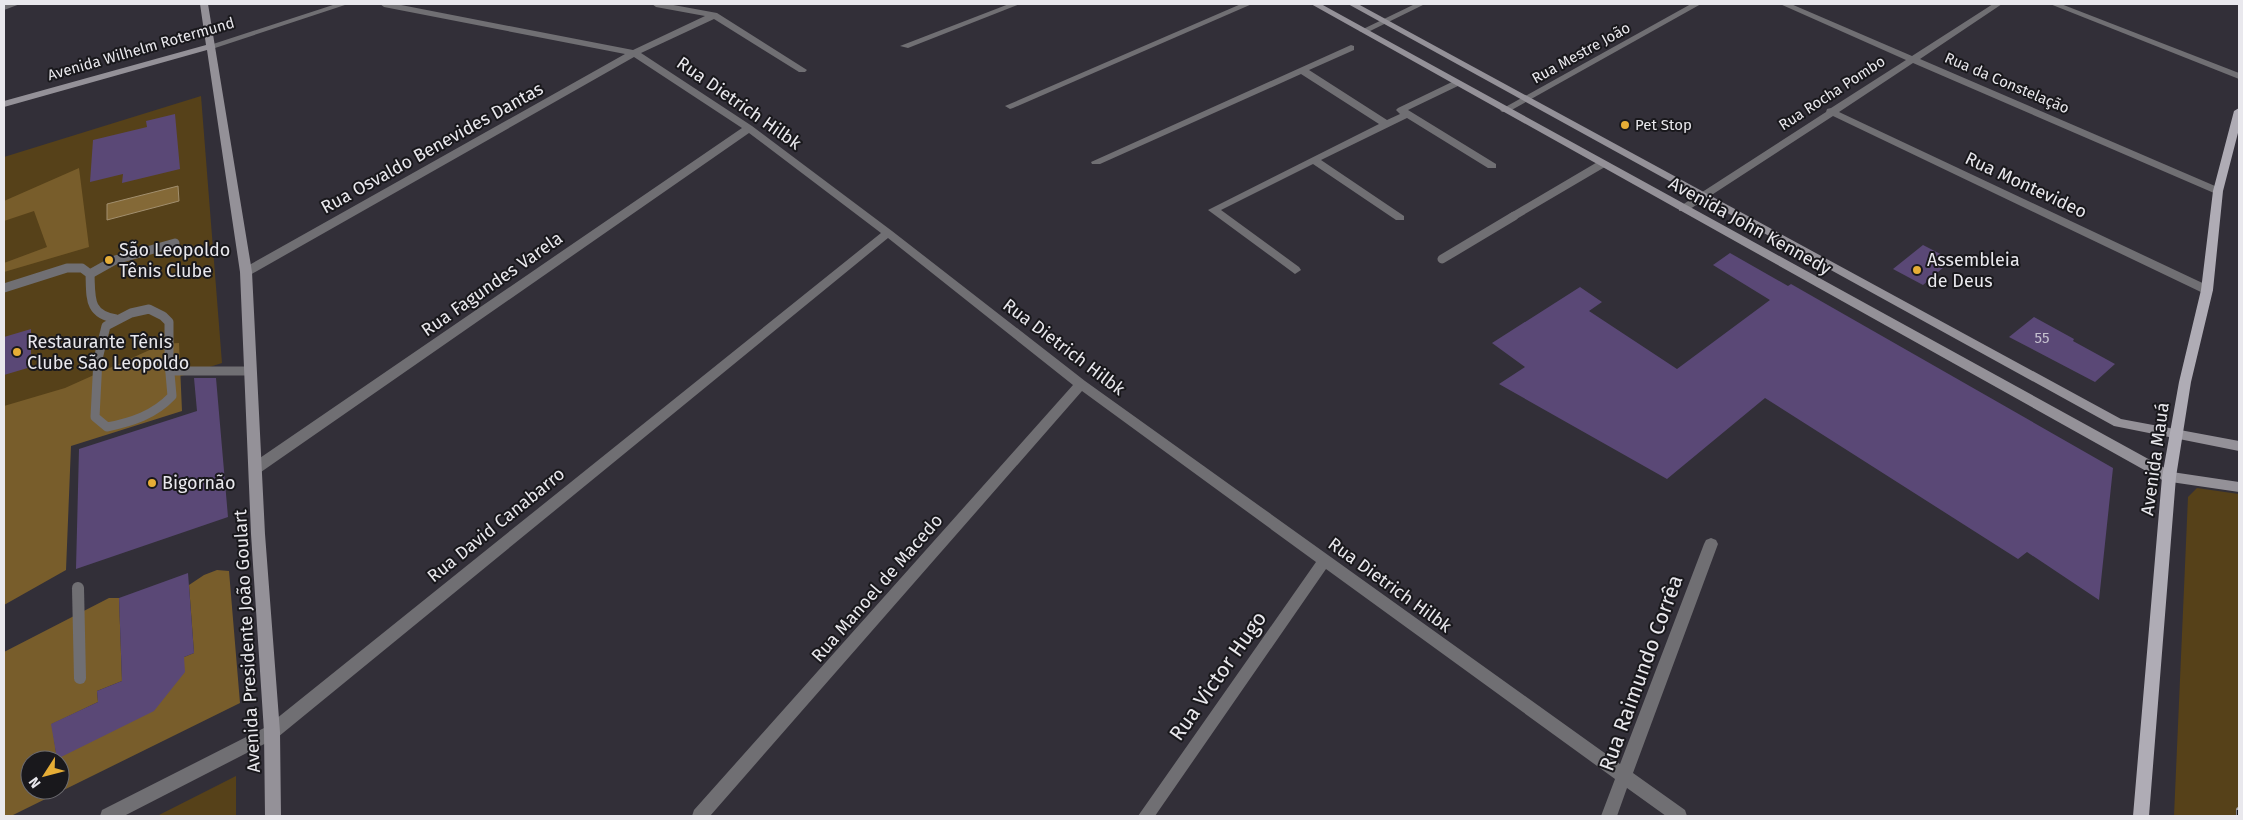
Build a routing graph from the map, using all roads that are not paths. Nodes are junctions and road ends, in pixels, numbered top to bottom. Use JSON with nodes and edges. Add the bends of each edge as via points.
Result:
{"nodes":[{"id":1,"x":16,"y":4,"type":"edge"},
{"id":2,"x":204,"y":4,"type":"edge"},
{"id":3,"x":344,"y":4,"type":"edge"},
{"id":4,"x":384,"y":4,"type":"edge"},
{"id":5,"x":656,"y":4,"type":"edge"},
{"id":6,"x":1016,"y":4,"type":"edge"},
{"id":7,"x":1248,"y":4,"type":"edge"},
{"id":8,"x":1315,"y":4,"type":"edge"},
{"id":9,"x":1352,"y":4,"type":"edge"},
{"id":10,"x":1421,"y":4,"type":"edge"},
{"id":11,"x":1697,"y":4,"type":"edge"},
{"id":12,"x":1784,"y":4,"type":"edge"},
{"id":13,"x":1998,"y":4,"type":"edge"},
{"id":14,"x":2054,"y":4,"type":"edge"},
{"id":15,"x":4,"y":7,"type":"edge"},
{"id":16,"x":714,"y":15,"type":"junction"},
{"id":17,"x":1383,"y":22,"type":"junction"},
{"id":18,"x":1363,"y":31,"type":"junction"},
{"id":19,"x":212,"y":46,"type":"junction"},
{"id":20,"x":905,"y":46,"type":"dead end"},
{"id":21,"x":1351,"y":48,"type":"dead end"},
{"id":22,"x":634,"y":53,"type":"junction"},
{"id":23,"x":1913,"y":59,"type":"junction"},
{"id":24,"x":802,"y":70,"type":"dead end"},
{"id":25,"x":1302,"y":70,"type":"junction"},
{"id":26,"x":2239,"y":76,"type":"edge"},
{"id":27,"x":1457,"y":83,"type":"junction"},
{"id":28,"x":1526,"y":99,"type":"junction"},
{"id":29,"x":4,"y":104,"type":"edge"},
{"id":30,"x":1010,"y":106,"type":"dead end"},
{"id":31,"x":1505,"y":110,"type":"junction"},
{"id":32,"x":1830,"y":111,"type":"junction"},
{"id":33,"x":2239,"y":111,"type":"edge"},
{"id":34,"x":1407,"y":114,"type":"junction"},
{"id":35,"x":1386,"y":124,"type":"junction"},
{"id":36,"x":749,"y":128,"type":"junction"},
{"id":37,"x":1314,"y":160,"type":"junction"},
{"id":38,"x":1096,"y":162,"type":"dead end"},
{"id":39,"x":1602,"y":164,"type":"junction"},
{"id":40,"x":1492,"y":166,"type":"dead end"},
{"id":41,"x":2218,"y":191,"type":"junction"},
{"id":42,"x":1703,"y":196,"type":"junction"},
{"id":43,"x":1683,"y":208,"type":"junction"},
{"id":44,"x":1400,"y":218,"type":"dead end"},
{"id":45,"x":888,"y":233,"type":"junction"},
{"id":46,"x":175,"y":243,"type":"dead end"},
{"id":47,"x":1442,"y":259,"type":"dead end"},
{"id":48,"x":1295,"y":270,"type":"dead end"},
{"id":49,"x":246,"y":272,"type":"junction"},
{"id":50,"x":90,"y":274,"type":"junction"},
{"id":51,"x":4,"y":288,"type":"edge"},
{"id":52,"x":2207,"y":290,"type":"junction"},
{"id":53,"x":116,"y":319,"type":"junction"},
{"id":54,"x":170,"y":371,"type":"junction"},
{"id":55,"x":251,"y":371,"type":"junction"},
{"id":56,"x":1081,"y":384,"type":"junction"},
{"id":57,"x":2176,"y":435,"type":"junction"},
{"id":58,"x":2239,"y":446,"type":"edge"},
{"id":59,"x":256,"y":468,"type":"junction"},
{"id":60,"x":2169,"y":477,"type":"junction"},
{"id":61,"x":2239,"y":487,"type":"edge"},
{"id":62,"x":1711,"y":544,"type":"dead end"},
{"id":63,"x":1325,"y":560,"type":"junction"},
{"id":64,"x":78,"y":588,"type":"dead end"},
{"id":65,"x":80,"y":678,"type":"dead end"},
{"id":66,"x":272,"y":732,"type":"junction"},
{"id":67,"x":1625,"y":776,"type":"junction"},
{"id":68,"x":108,"y":816,"type":"edge"},
{"id":69,"x":273,"y":816,"type":"edge"},
{"id":70,"x":700,"y":816,"type":"edge"},
{"id":71,"x":1146,"y":816,"type":"edge"},
{"id":72,"x":1609,"y":816,"type":"edge"},
{"id":73,"x":1679,"y":816,"type":"edge"},
{"id":74,"x":2141,"y":816,"type":"edge"}],
"edges":[{"from":1,"to":15,"type":"street"},
{"from":2,"to":19,"type":"main road","name":"Avenida Presidente João Goulart"},
{"from":3,"to":19,"type":"street","name":"Avenida Wilhelm Rotermund"},
{"from":4,"to":22,"type":"street","name":"Rua Dietrich Hilbk"},
{"from":5,"to":16,"type":"street"},
{"from":6,"to":20,"type":"street"},
{"from":7,"to":30,"type":"street"},
{"from":8,"to":18,"type":"main road","name":"Avenida John Kennedy"},
{"from":9,"to":17,"type":"main road","name":"Avenida John Kennedy"},
{"from":10,"to":17,"type":"street"},
{"from":11,"to":28,"type":"street","name":"Rua Mestre João"},
{"from":12,"to":23,"type":"street","name":"Rua da Constelação"},
{"from":13,"to":23,"type":"street","name":"Rua Rocha Pombo"},
{"from":14,"to":26,"type":"street"},
{"from":16,"to":22,"type":"street","name":"Rua Osvaldo Benevides Dantas"},
{"from":16,"to":24,"type":"street"},
{"from":17,"to":18,"type":"street"},
{"from":17,"to":28,"type":"main road","name":"Avenida John Kennedy"},
{"from":18,"to":27,"type":"main road","name":"Avenida John Kennedy"},
{"from":19,"to":29,"type":"main road","name":"Avenida Wilhelm Rotermund"},
{"from":19,"to":49,"type":"main road","name":"Avenida Presidente João Goulart"},
{"from":21,"to":25,"type":"street"},
{"from":22,"to":36,"type":"street","name":"Rua Dietrich Hilbk"},
{"from":22,"to":49,"type":"street","name":"Rua Osvaldo Benevides Dantas"},
{"from":23,"to":32,"type":"street","name":"Rua Rocha Pombo"},
{"from":23,"to":41,"type":"street","name":"Rua da Constelação"},
{"from":25,"to":35,"type":"street"},
{"from":25,"to":38,"type":"street"},
{"from":27,"to":31,"type":"main road","name":"Avenida John Kennedy"},
{"from":27,"to":34,"type":"street","via":[[1400,110]]},
{"from":28,"to":31,"type":"street","name":"Rua Mestre João"},
{"from":28,"to":42,"type":"main road","name":"Avenida John Kennedy"},
{"from":31,"to":39,"type":"main road","name":"Avenida John Kennedy"},
{"from":32,"to":42,"type":"street","name":"Rua Rocha Pombo"},
{"from":32,"to":52,"type":"street","name":"Rua Montevideo"},
{"from":33,"to":41,"type":"main road","name":"Avenida Mauá"},
{"from":34,"to":35,"type":"street"},
{"from":34,"to":40,"type":"street"},
{"from":35,"to":37,"type":"street"},
{"from":36,"to":45,"type":"street","name":"Rua Dietrich Hilbk"},
{"from":36,"to":59,"type":"street","name":"Rua Fagundes Varela"},
{"from":37,"to":44,"type":"street"},
{"from":37,"to":48,"type":"street","via":[[1213,210]]},
{"from":39,"to":43,"type":"main road","name":"Avenida John Kennedy"},
{"from":39,"to":47,"type":"lane"},
{"from":41,"to":52,"type":"main road","name":"Avenida Mauá"},
{"from":42,"to":43,"type":"street","name":"Rua Rocha Pombo"},
{"from":42,"to":57,"type":"main road","name":"Avenida John Kennedy","via":[[2118,423]]},
{"from":43,"to":60,"type":"main road","name":"Avenida John Kennedy"},
{"from":45,"to":56,"type":"street","name":"Rua Dietrich Hilbk"},
{"from":45,"to":66,"type":"street","name":"Rua David Canabarro"},
{"from":46,"to":50,"type":"lane","via":[[115,260]]},
{"from":49,"to":55,"type":"main road","name":"Avenida Presidente João Goulart"},
{"from":50,"to":51,"type":"lane","via":[[82,268],[67,268]]},
{"from":50,"to":53,"type":"lane","via":[[93,308],[99,315]]},
{"from":52,"to":57,"type":"main road","name":"Avenida Mauá","via":[[2184,382]]},
{"from":53,"to":54,"type":"lane","via":[[148,309],[163,316],[169,322]]},
{"from":53,"to":54,"type":"lane","via":[[106,326],[98,360],[95,417],[107,426],[128,424],[164,406],[172,396]]},
{"from":54,"to":55,"type":"lane"},
{"from":55,"to":59,"type":"main road","name":"Avenida Presidente João Goulart"},
{"from":56,"to":63,"type":"street","name":"Rua Dietrich Hilbk"},
{"from":56,"to":70,"type":"street","name":"Rua Manoel de Macedo"},
{"from":57,"to":58,"type":"main road","name":"Avenida John Kennedy"},
{"from":57,"to":60,"type":"main road","name":"Avenida Mauá"},
{"from":59,"to":66,"type":"main road","name":"Avenida Presidente João Goulart"},
{"from":60,"to":61,"type":"main road"},
{"from":60,"to":74,"type":"main road","name":"Avenida Mauá"},
{"from":62,"to":67,"type":"street","name":"Rua Raimundo Corrêa"},
{"from":63,"to":67,"type":"street","name":"Rua Dietrich Hilbk"},
{"from":63,"to":71,"type":"street","name":"Rua Victor Hugo"},
{"from":64,"to":65,"type":"lane"},
{"from":66,"to":68,"type":"street","name":"Rua David Canabarro"},
{"from":66,"to":69,"type":"main road","name":"Avenida Presidente João Goulart"},
{"from":67,"to":72,"type":"street","name":"Rua Raimundo Corrêa"},
{"from":67,"to":73,"type":"street","name":"Rua Dietrich Hilbk"}]}
